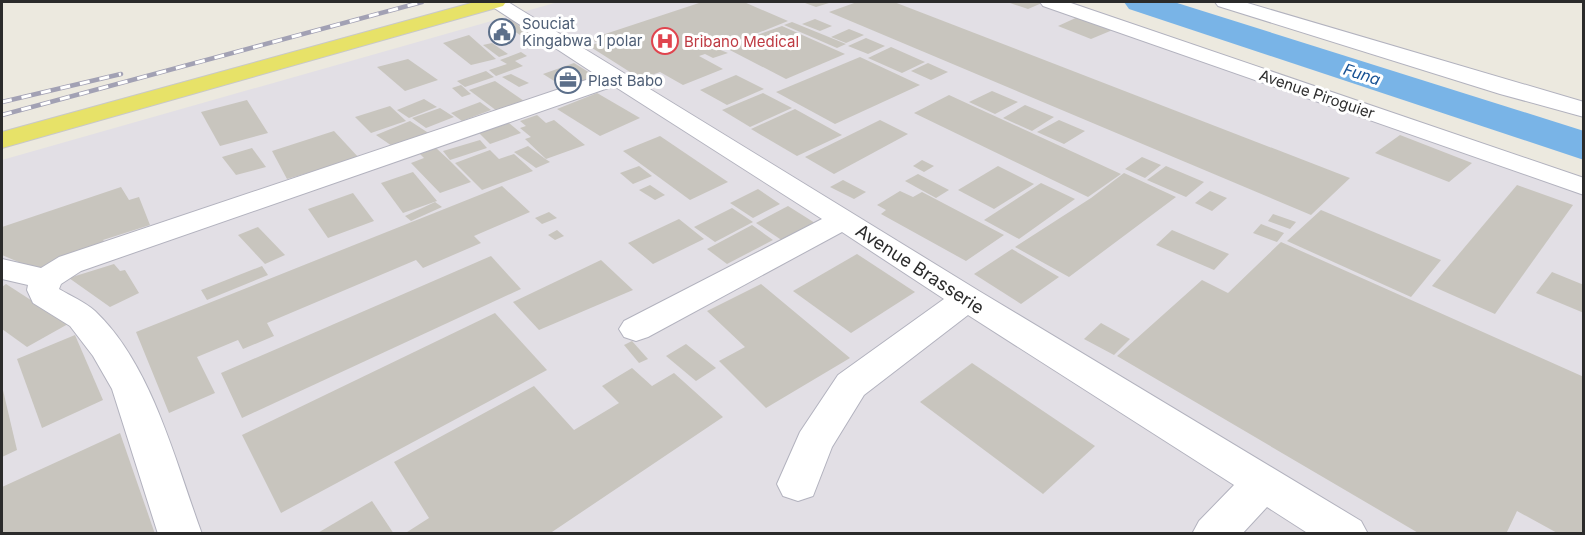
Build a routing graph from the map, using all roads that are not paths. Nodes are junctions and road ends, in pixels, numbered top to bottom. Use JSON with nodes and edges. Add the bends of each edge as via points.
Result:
{"nodes":[{"id":1,"x":496,"y":2,"type":"edge"},
{"id":2,"x":1050,"y":2,"type":"edge"},
{"id":3,"x":1225,"y":2,"type":"edge"},
{"id":4,"x":615,"y":78,"type":"junction"},
{"id":5,"x":1584,"y":110,"type":"edge"},
{"id":6,"x":2,"y":140,"type":"edge"},
{"id":7,"x":1584,"y":187,"type":"edge"},
{"id":8,"x":842,"y":220,"type":"junction"},
{"id":9,"x":2,"y":269,"type":"edge"},
{"id":10,"x":46,"y":279,"type":"junction"},
{"id":11,"x":967,"y":299,"type":"junction"},
{"id":12,"x":636,"y":329,"type":"dead end"},
{"id":13,"x":798,"y":483,"type":"dead end"},
{"id":14,"x":1263,"y":483,"type":"junction"},
{"id":15,"x":180,"y":534,"type":"edge"},
{"id":16,"x":1214,"y":534,"type":"edge"},
{"id":17,"x":1346,"y":534,"type":"edge"}],
"edges":[{"from":1,"to":4,"type":"street","name":"Avenue Brasserie"},
{"from":1,"to":6,"type":"main road"},
{"from":2,"to":7,"type":"street","name":"Avenue Piroguier"},
{"from":3,"to":5,"type":"street"},
{"from":4,"to":8,"type":"street","name":"Avenue Brasserie"},
{"from":4,"to":10,"type":"street","via":[[70,264]]},
{"from":8,"to":11,"type":"street","name":"Avenue Brasserie"},
{"from":8,"to":12,"type":"street"},
{"from":9,"to":10,"type":"street"},
{"from":10,"to":15,"type":"street","via":[[45,295],[82,318],[106,348],[130,389]]},
{"from":11,"to":13,"type":"street","via":[[850,385],[814,443]]},
{"from":11,"to":14,"type":"street","name":"Avenue Brasserie"},
{"from":14,"to":16,"type":"street"},
{"from":14,"to":17,"type":"street","name":"Avenue Brasserie"}]}
